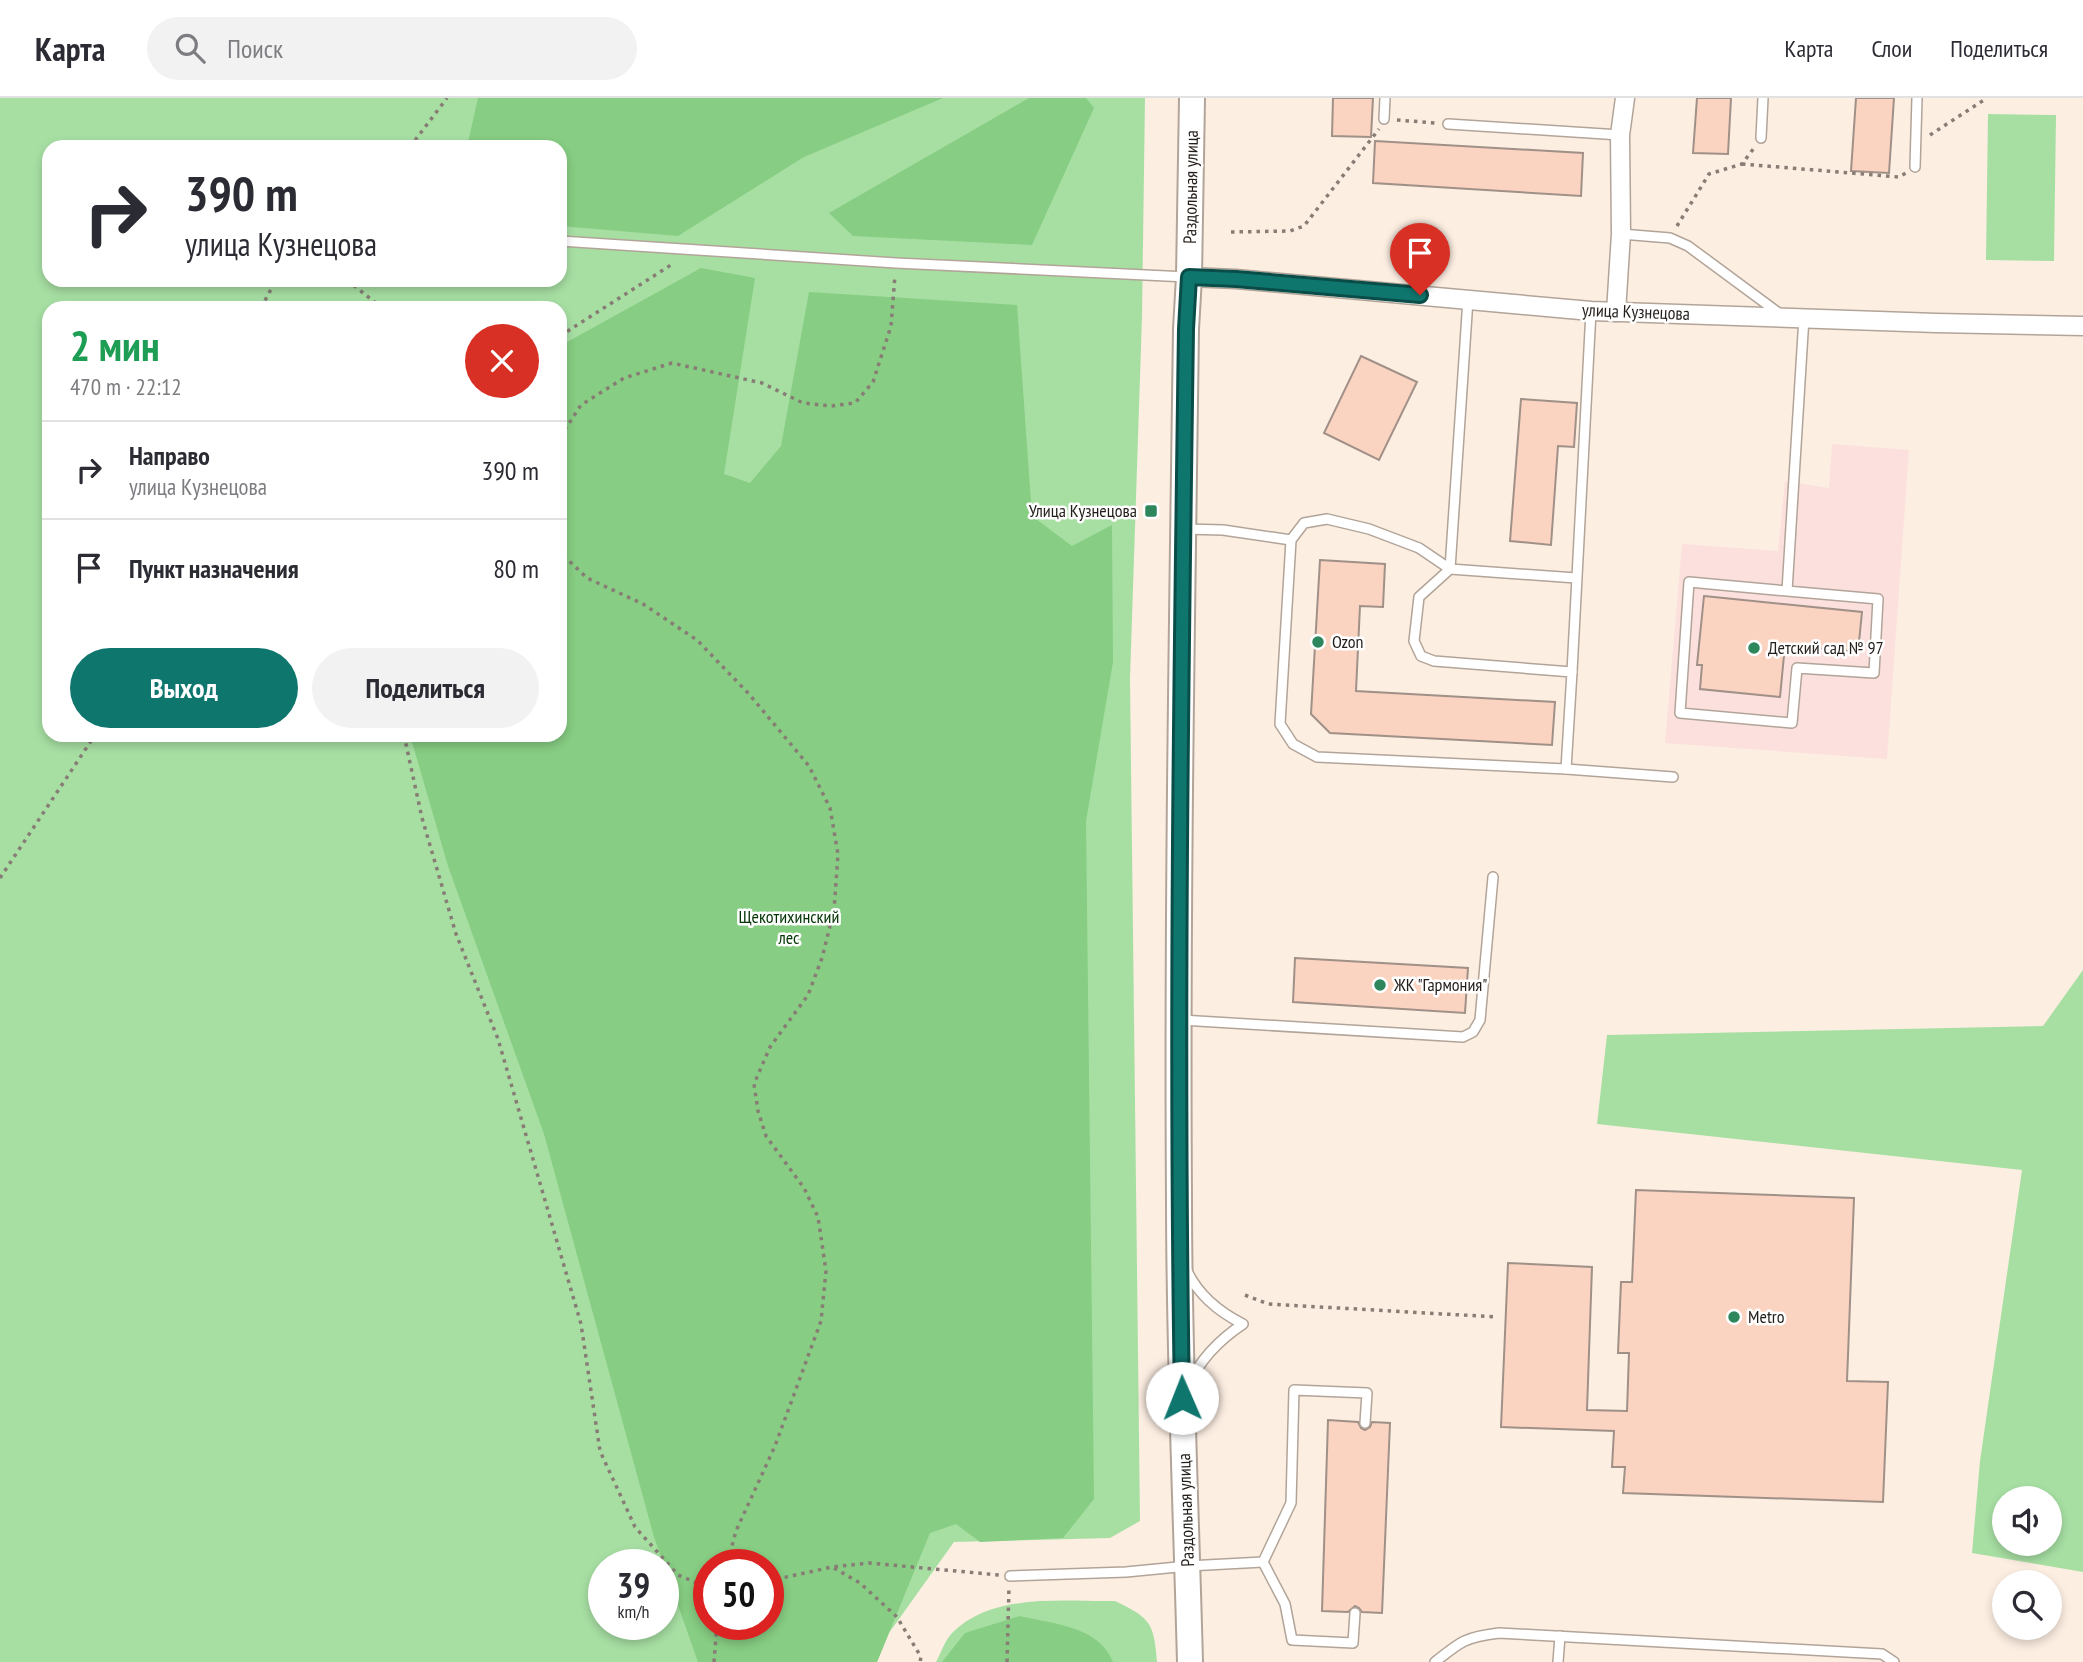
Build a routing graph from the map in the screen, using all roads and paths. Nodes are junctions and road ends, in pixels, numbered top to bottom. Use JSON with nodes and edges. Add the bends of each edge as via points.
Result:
{"nodes":[{"id":1,"x":447,"y":98,"type":"edge"},
{"id":2,"x":1192,"y":98,"type":"edge"},
{"id":3,"x":1385,"y":98,"type":"edge"},
{"id":4,"x":1625,"y":98,"type":"edge"},
{"id":5,"x":1763,"y":98,"type":"edge"},
{"id":6,"x":1917,"y":98,"type":"edge"},
{"id":7,"x":1987,"y":98,"type":"edge"},
{"id":8,"x":1384,"y":119,"type":"junction"},
{"id":9,"x":1448,"y":124,"type":"joint"},
{"id":10,"x":1620,"y":135,"type":"junction"},
{"id":11,"x":1761,"y":138,"type":"joint"},
{"id":12,"x":415,"y":140,"type":"edge"},
{"id":13,"x":1915,"y":146,"type":"junction"},
{"id":14,"x":1742,"y":164,"type":"junction"},
{"id":15,"x":1915,"y":167,"type":"joint"},
{"id":16,"x":1231,"y":232,"type":"dead end"},
{"id":17,"x":1621,"y":234,"type":"junction"},
{"id":18,"x":1670,"y":238,"type":"junction"},
{"id":19,"x":567,"y":241,"type":"edge"},
{"id":20,"x":693,"y":250,"type":"junction"},
{"id":21,"x":896,"y":263,"type":"junction"},
{"id":22,"x":1189,"y":277,"type":"junction"},
{"id":23,"x":356,"y":287,"type":"edge"},
{"id":24,"x":1468,"y":299,"type":"junction"},
{"id":25,"x":373,"y":301,"type":"edge"},
{"id":26,"x":1591,"y":311,"type":"junction"},
{"id":27,"x":1616,"y":312,"type":"junction"},
{"id":28,"x":1783,"y":316,"type":"junction"},
{"id":29,"x":1804,"y":317,"type":"junction"},
{"id":30,"x":2083,"y":326,"type":"edge"},
{"id":31,"x":567,"y":331,"type":"edge"},
{"id":32,"x":567,"y":427,"type":"edge"},
{"id":33,"x":1183,"y":529,"type":"junction"},
{"id":34,"x":1291,"y":540,"type":"junction"},
{"id":35,"x":567,"y":560,"type":"edge"},
{"id":36,"x":1450,"y":569,"type":"junction"},
{"id":37,"x":1577,"y":578,"type":"junction"},
{"id":38,"x":1787,"y":591,"type":"junction"},
{"id":39,"x":1572,"y":672,"type":"junction"},
{"id":40,"x":90,"y":742,"type":"edge"},
{"id":41,"x":406,"y":742,"type":"edge"},
{"id":42,"x":1566,"y":769,"type":"junction"},
{"id":43,"x":1673,"y":777,"type":"dead end"},
{"id":44,"x":1493,"y":877,"type":"dead end"},
{"id":45,"x":0,"y":878,"type":"edge"},
{"id":46,"x":1179,"y":1020,"type":"junction"},
{"id":47,"x":1179,"y":1255,"type":"junction"},
{"id":48,"x":1245,"y":1295,"type":"dead end"},
{"id":49,"x":1497,"y":1317,"type":"dead end"},
{"id":50,"x":1182,"y":1398,"type":"junction"},
{"id":51,"x":1365,"y":1423,"type":"dead end"},
{"id":52,"x":731,"y":1549,"type":"edge"},
{"id":53,"x":1263,"y":1562,"type":"junction"},
{"id":54,"x":1188,"y":1566,"type":"junction"},
{"id":55,"x":832,"y":1567,"type":"junction"},
{"id":56,"x":1010,"y":1576,"type":"junction"},
{"id":57,"x":784,"y":1578,"type":"edge"},
{"id":58,"x":693,"y":1581,"type":"edge"},
{"id":59,"x":1355,"y":1613,"type":"dead end"},
{"id":60,"x":1560,"y":1636,"type":"junction"},
{"id":61,"x":716,"y":1640,"type":"edge"},
{"id":62,"x":714,"y":1662,"type":"edge"},
{"id":63,"x":920,"y":1662,"type":"edge"},
{"id":64,"x":1007,"y":1662,"type":"edge"},
{"id":65,"x":1190,"y":1662,"type":"edge"},
{"id":66,"x":1436,"y":1662,"type":"edge"},
{"id":67,"x":1559,"y":1662,"type":"edge"},
{"id":68,"x":1894,"y":1662,"type":"edge"}],
"edges":[{"from":1,"to":12,"type":"path"},
{"from":2,"to":22,"type":"main road","name":"Раздольная улица"},
{"from":3,"to":8,"type":"lane"},
{"from":4,"to":10,"type":"street"},
{"from":5,"to":11,"type":"lane"},
{"from":6,"to":13,"type":"lane"},
{"from":7,"to":13,"type":"path"},
{"from":8,"to":9,"type":"path"},
{"from":8,"to":16,"type":"path","via":[[1375,137],[1304,226],[1290,232]]},
{"from":9,"to":10,"type":"lane"},
{"from":10,"to":17,"type":"street"},
{"from":11,"to":14,"type":"path"},
{"from":13,"to":15,"type":"lane"},
{"from":14,"to":15,"type":"path","via":[[1899,177]]},
{"from":14,"to":18,"type":"path","via":[[1709,174]]},
{"from":17,"to":18,"type":"lane"},
{"from":17,"to":27,"type":"street"},
{"from":18,"to":28,"type":"lane","via":[[1688,246]]},
{"from":19,"to":20,"type":"lane"},
{"from":20,"to":21,"type":"lane"},
{"from":20,"to":31,"type":"path"},
{"from":21,"to":22,"type":"lane"},
{"from":21,"to":32,"type":"path","via":[[891,326],[873,382],[855,402],[831,406],[803,403],[762,383],[672,363],[624,377],[582,405]]},
{"from":22,"to":24,"type":"street","name":"улица Кузнецова"},
{"from":22,"to":33,"type":"main road","name":"Раздольная улица"},
{"from":23,"to":25,"type":"path"},
{"from":24,"to":26,"type":"street","name":"улица Кузнецова"},
{"from":24,"to":36,"type":"lane"},
{"from":26,"to":27,"type":"street","name":"улица Кузнецова"},
{"from":26,"to":37,"type":"lane"},
{"from":27,"to":28,"type":"street","name":"улица Кузнецова"},
{"from":28,"to":29,"type":"street","name":"улица Кузнецова"},
{"from":29,"to":30,"type":"street","name":"улица Кузнецова"},
{"from":29,"to":38,"type":"lane"},
{"from":33,"to":34,"type":"lane"},
{"from":33,"to":46,"type":"main road","name":"Раздольная улица"},
{"from":34,"to":36,"type":"lane","via":[[1304,523],[1327,519],[1419,548]]},
{"from":34,"to":42,"type":"lane","via":[[1280,724],[1293,744],[1317,757]]},
{"from":35,"to":52,"type":"path","via":[[587,578],[643,604],[697,640],[749,694],[809,766],[830,808],[838,854],[834,909],[822,958],[808,995],[770,1047],[754,1084],[766,1136],[804,1188],[818,1217],[826,1272],[821,1321]]},
{"from":36,"to":37,"type":"lane"},
{"from":36,"to":39,"type":"lane","via":[[1419,597],[1414,641],[1421,656],[1434,662]]},
{"from":37,"to":39,"type":"lane"},
{"from":38,"to":38,"type":"lane","via":[[1689,582],[1680,713],[1792,723],[1797,668],[1874,673],[1878,599]]},
{"from":39,"to":42,"type":"lane"},
{"from":40,"to":45,"type":"path"},
{"from":41,"to":58,"type":"path","via":[[456,934],[498,1039],[580,1324],[600,1451],[635,1527],[678,1575]]},
{"from":42,"to":43,"type":"lane"},
{"from":44,"to":46,"type":"lane","via":[[1480,1020],[1464,1037]]},
{"from":46,"to":47,"type":"main road","name":"Раздольная улица"},
{"from":47,"to":50,"type":"main road","name":"Раздольная улица"},
{"from":47,"to":50,"type":"lane","via":[[1208,1300],[1243,1324],[1206,1355]]},
{"from":48,"to":49,"type":"path","via":[[1268,1304]]},
{"from":50,"to":54,"type":"main road","name":"Раздольная улица"},
{"from":51,"to":53,"type":"lane","via":[[1367,1393],[1293,1390],[1291,1503]]},
{"from":53,"to":54,"type":"lane"},
{"from":53,"to":59,"type":"lane","via":[[1285,1604],[1292,1640],[1353,1643]]},
{"from":54,"to":56,"type":"lane"},
{"from":54,"to":65,"type":"main road","name":"Раздольная улица"},
{"from":55,"to":56,"type":"path","via":[[869,1563]]},
{"from":55,"to":57,"type":"path"},
{"from":55,"to":63,"type":"path","via":[[860,1583],[897,1616]]},
{"from":56,"to":64,"type":"path"},
{"from":60,"to":66,"type":"lane","via":[[1473,1636]]},
{"from":60,"to":67,"type":"lane"},
{"from":60,"to":68,"type":"lane","via":[[1882,1654]]},
{"from":61,"to":62,"type":"path"}]}
